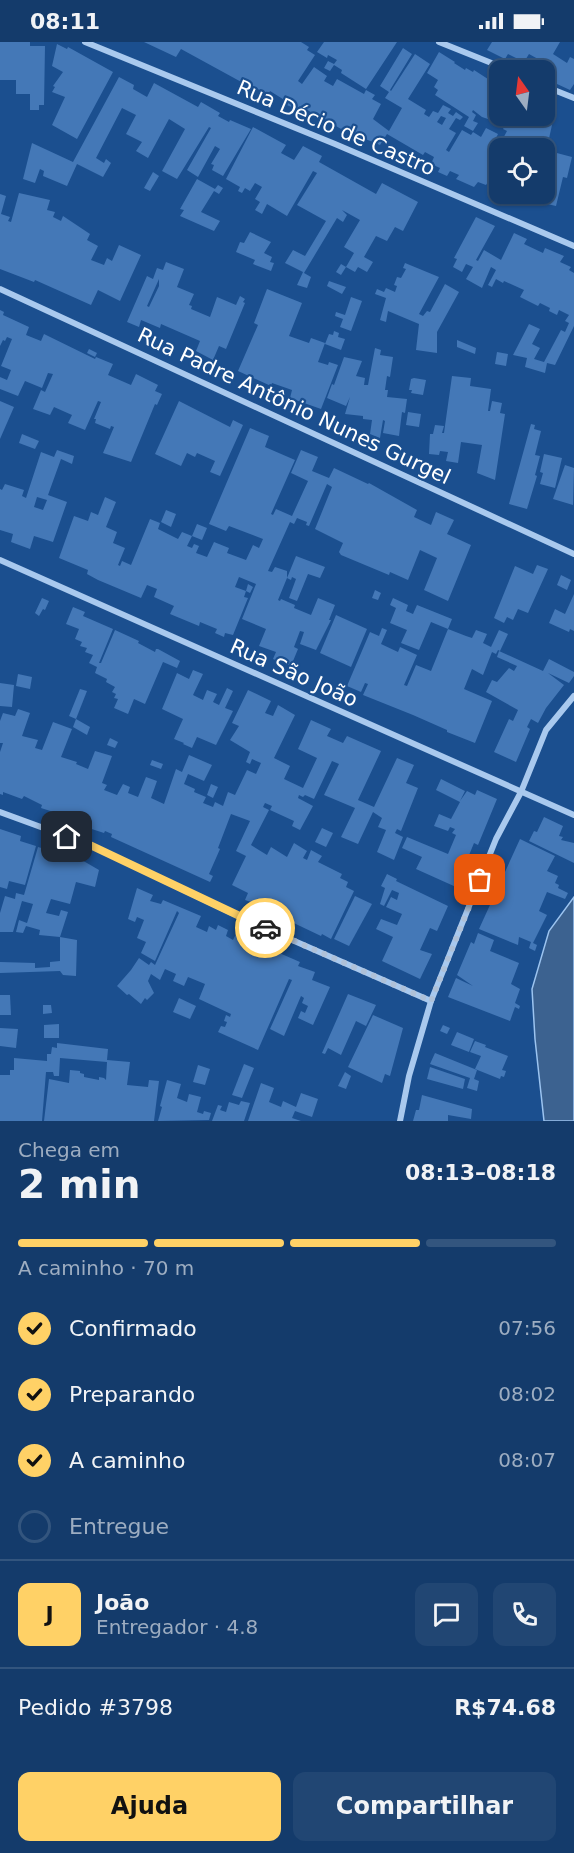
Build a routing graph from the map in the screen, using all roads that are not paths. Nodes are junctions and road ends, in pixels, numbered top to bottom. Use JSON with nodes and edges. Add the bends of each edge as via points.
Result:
{"nodes":[{"id":1,"x":85,"y":42,"type":"edge"},
{"id":2,"x":439,"y":42,"type":"edge"},
{"id":3,"x":489,"y":62,"type":"edge"},
{"id":4,"x":555,"y":90,"type":"edge"},
{"id":5,"x":574,"y":98,"type":"edge"},
{"id":6,"x":574,"y":246,"type":"edge"},
{"id":7,"x":0,"y":289,"type":"edge"},
{"id":8,"x":574,"y":554,"type":"edge"},
{"id":9,"x":0,"y":560,"type":"edge"},
{"id":10,"x":574,"y":696,"type":"edge"},
{"id":11,"x":521,"y":792,"type":"junction"},
{"id":12,"x":0,"y":812,"type":"edge"},
{"id":13,"x":574,"y":815,"type":"edge"},
{"id":14,"x":431,"y":1001,"type":"junction"},
{"id":15,"x":400,"y":1121,"type":"edge"}],
"edges":[{"from":1,"to":6,"type":"street","name":"Rua Décio de Castro"},
{"from":2,"to":3,"type":"street"},
{"from":4,"to":5,"type":"street"},
{"from":7,"to":8,"type":"street","name":"Rua Padre Antônio Nunes Gurgel"},
{"from":9,"to":11,"type":"street","name":"Rua São João"},
{"from":10,"to":11,"type":"street","via":[[546,730]]},
{"from":11,"to":13,"type":"street","name":"Rua São João"},
{"from":11,"to":14,"type":"street","via":[[496,839]]},
{"from":12,"to":14,"type":"street","via":[[90,845],[251,922]]},
{"from":14,"to":15,"type":"street"}]}
